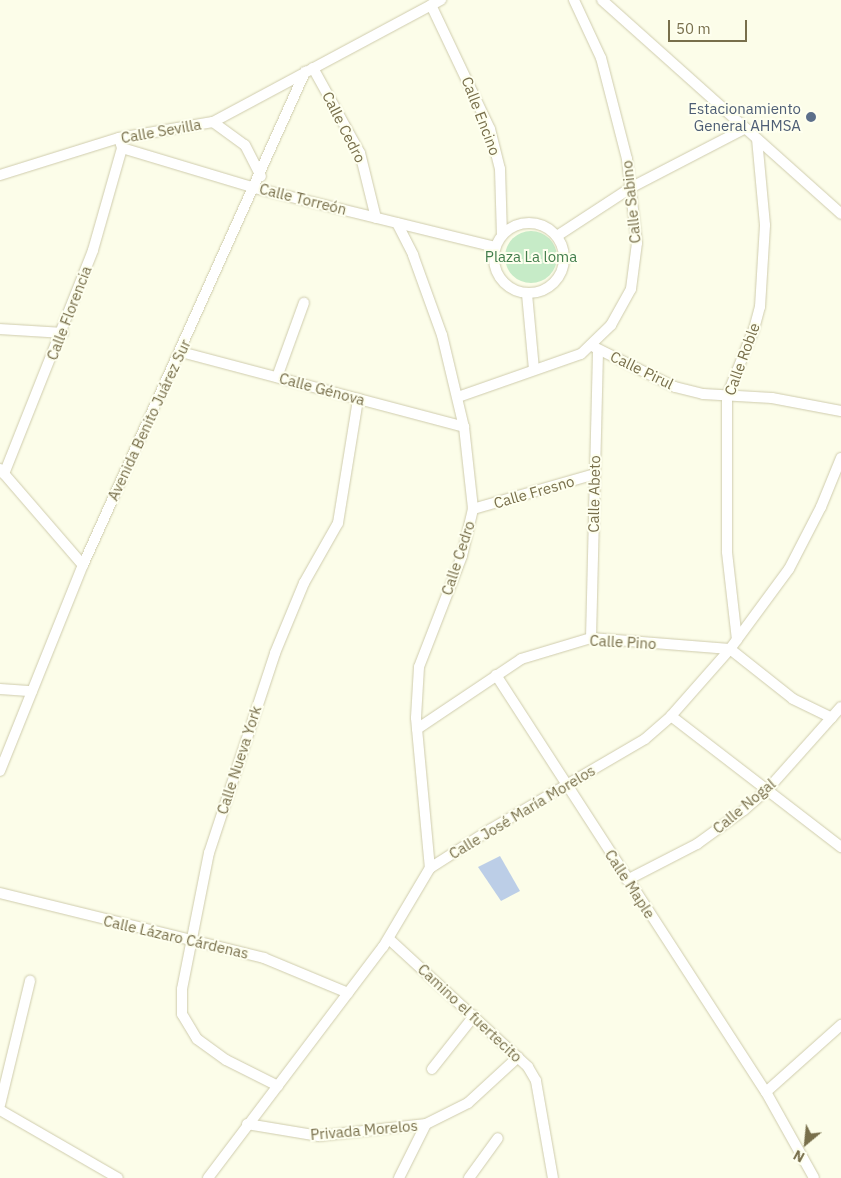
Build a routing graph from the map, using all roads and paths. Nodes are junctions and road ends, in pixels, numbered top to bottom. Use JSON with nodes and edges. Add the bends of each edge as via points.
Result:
{"nodes":[{"id":1,"x":441,"y":0,"type":"edge"},
{"id":2,"x":574,"y":0,"type":"edge"},
{"id":3,"x":602,"y":0,"type":"edge"},
{"id":4,"x":431,"y":6,"type":"junction"},
{"id":5,"x":309,"y":70,"type":"junction"},
{"id":6,"x":214,"y":122,"type":"junction"},
{"id":7,"x":746,"y":128,"type":"junction"},
{"id":8,"x":757,"y":139,"type":"junction"},
{"id":9,"x":121,"y":143,"type":"junction"},
{"id":10,"x":0,"y":175,"type":"edge"},
{"id":11,"x":260,"y":176,"type":"junction"},
{"id":12,"x":256,"y":188,"type":"junction"},
{"id":13,"x":632,"y":188,"type":"junction"},
{"id":14,"x":841,"y":214,"type":"edge"},
{"id":15,"x":376,"y":218,"type":"junction"},
{"id":16,"x":397,"y":223,"type":"junction"},
{"id":17,"x":502,"y":235,"type":"junction"},
{"id":18,"x":557,"y":236,"type":"junction"},
{"id":19,"x":495,"y":247,"type":"junction"},
{"id":20,"x":526,"y":294,"type":"junction"},
{"id":21,"x":304,"y":303,"type":"dead end"},
{"id":22,"x":0,"y":329,"type":"edge"},
{"id":23,"x":63,"y":333,"type":"junction"},
{"id":24,"x":595,"y":348,"type":"junction"},
{"id":25,"x":181,"y":352,"type":"junction"},
{"id":26,"x":534,"y":370,"type":"junction"},
{"id":27,"x":277,"y":377,"type":"junction"},
{"id":28,"x":458,"y":396,"type":"junction"},
{"id":29,"x":727,"y":396,"type":"junction"},
{"id":30,"x":358,"y":398,"type":"junction"},
{"id":31,"x":841,"y":411,"type":"edge"},
{"id":32,"x":464,"y":427,"type":"junction"},
{"id":33,"x":841,"y":458,"type":"edge"},
{"id":34,"x":2,"y":471,"type":"edge"},
{"id":35,"x":595,"y":474,"type":"junction"},
{"id":36,"x":473,"y":509,"type":"junction"},
{"id":37,"x":83,"y":565,"type":"junction"},
{"id":38,"x":591,"y":638,"type":"junction"},
{"id":39,"x":737,"y":640,"type":"junction"},
{"id":40,"x":730,"y":649,"type":"junction"},
{"id":41,"x":496,"y":675,"type":"junction"},
{"id":42,"x":0,"y":689,"type":"edge"},
{"id":43,"x":32,"y":691,"type":"junction"},
{"id":44,"x":841,"y":706,"type":"edge"},
{"id":45,"x":671,"y":716,"type":"junction"},
{"id":46,"x":832,"y":718,"type":"junction"},
{"id":47,"x":417,"y":729,"type":"junction"},
{"id":48,"x":0,"y":771,"type":"edge"},
{"id":49,"x":565,"y":785,"type":"junction"},
{"id":50,"x":768,"y":790,"type":"junction"},
{"id":51,"x":841,"y":847,"type":"edge"},
{"id":52,"x":430,"y":868,"type":"junction"},
{"id":53,"x":627,"y":880,"type":"junction"},
{"id":54,"x":0,"y":893,"type":"edge"},
{"id":55,"x":389,"y":939,"type":"junction"},
{"id":56,"x":192,"y":941,"type":"junction"},
{"id":57,"x":30,"y":981,"type":"dead end"},
{"id":58,"x":348,"y":993,"type":"junction"},
{"id":59,"x":474,"y":1016,"type":"junction"},
{"id":60,"x":841,"y":1025,"type":"edge"},
{"id":61,"x":518,"y":1057,"type":"junction"},
{"id":62,"x":432,"y":1069,"type":"dead end"},
{"id":63,"x":278,"y":1086,"type":"junction"},
{"id":64,"x":766,"y":1092,"type":"junction"},
{"id":65,"x":0,"y":1105,"type":"edge"},
{"id":66,"x":0,"y":1110,"type":"edge"},
{"id":67,"x":247,"y":1124,"type":"junction"},
{"id":68,"x":426,"y":1124,"type":"junction"},
{"id":69,"x":498,"y":1138,"type":"dead end"},
{"id":70,"x":118,"y":1178,"type":"edge"},
{"id":71,"x":208,"y":1178,"type":"edge"},
{"id":72,"x":399,"y":1178,"type":"edge"},
{"id":73,"x":470,"y":1178,"type":"edge"},
{"id":74,"x":553,"y":1178,"type":"edge"},
{"id":75,"x":814,"y":1178,"type":"edge"}],
"edges":[{"from":1,"to":4,"type":"street"},
{"from":2,"to":13,"type":"street","name":"Calle Sabino","via":[[601,58],[614,98]]},
{"from":3,"to":7,"type":"street"},
{"from":4,"to":5,"type":"street"},
{"from":4,"to":17,"type":"street","name":"Calle Encino","via":[[490,129],[500,169]]},
{"from":5,"to":6,"type":"street","name":"Calle Sevilla"},
{"from":5,"to":11,"type":"street","name":"Avenida Benito Juárez Sur"},
{"from":5,"to":15,"type":"street","name":"Calle Cedro","via":[[360,153]]},
{"from":6,"to":9,"type":"street","name":"Calle Sevilla"},
{"from":6,"to":11,"type":"street","via":[[245,145]]},
{"from":7,"to":8,"type":"street"},
{"from":7,"to":13,"type":"street"},
{"from":8,"to":14,"type":"street"},
{"from":8,"to":29,"type":"street","name":"Calle Roble","via":[[765,226],[760,307]]},
{"from":9,"to":10,"type":"street","name":"Calle Sevilla"},
{"from":9,"to":12,"type":"street","name":"Calle Torreón"},
{"from":9,"to":23,"type":"street","name":"Calle Florencia","via":[[93,250]]},
{"from":11,"to":12,"type":"street","name":"Avenida Benito Juárez Sur"},
{"from":12,"to":15,"type":"street","name":"Calle Torreón"},
{"from":12,"to":25,"type":"street","name":"Avenida Benito Juárez Sur"},
{"from":13,"to":18,"type":"street"},
{"from":13,"to":24,"type":"street","name":"Calle Sabino","via":[[636,243],[631,289],[623,307]]},
{"from":15,"to":16,"type":"street","name":"Calle Torreón"},
{"from":16,"to":19,"type":"street","name":"Calle Torreón"},
{"from":16,"to":28,"type":"street","name":"Calle Cedro","via":[[425,286]]},
{"from":17,"to":18,"type":"street","via":[[513,226],[526,223],[546,227]]},
{"from":17,"to":19,"type":"street"},
{"from":18,"to":20,"type":"street","via":[[565,256],[563,270],[556,282],[545,290]]},
{"from":19,"to":20,"type":"street","via":[[494,260],[500,278],[514,290]]},
{"from":20,"to":26,"type":"street"},
{"from":21,"to":27,"type":"street"},
{"from":22,"to":23,"type":"street"},
{"from":23,"to":34,"type":"street","name":"Calle Florencia"},
{"from":24,"to":26,"type":"street","name":"Calle Sabino","via":[[564,362]]},
{"from":24,"to":29,"type":"street","name":"Calle Pirul","via":[[675,387]]},
{"from":24,"to":35,"type":"street","name":"Calle Abeto"},
{"from":25,"to":27,"type":"street","name":"Calle Génova"},
{"from":25,"to":37,"type":"street","name":"Avenida Benito Juárez Sur"},
{"from":26,"to":28,"type":"street","name":"Calle Sabino"},
{"from":27,"to":30,"type":"street","name":"Calle Génova"},
{"from":28,"to":32,"type":"street","name":"Calle Cedro"},
{"from":29,"to":31,"type":"street","name":"Calle Pirul","via":[[772,398]]},
{"from":29,"to":39,"type":"street","name":"Calle Roble","via":[[726,552]]},
{"from":30,"to":32,"type":"street","name":"Calle Génova"},
{"from":30,"to":56,"type":"street","name":"Calle Nueva York","via":[[338,523],[304,583],[275,653],[216,831]]},
{"from":32,"to":36,"type":"street","name":"Calle Cedro"},
{"from":33,"to":39,"type":"street","name":"Calle José María Morelos","via":[[822,507],[789,569]]},
{"from":34,"to":37,"type":"street"},
{"from":35,"to":36,"type":"street","name":"Calle Fresno"},
{"from":35,"to":38,"type":"street","name":"Calle Abeto"},
{"from":36,"to":47,"type":"street","name":"Calle Cedro","via":[[462,556],[421,656],[415,708]]},
{"from":37,"to":43,"type":"street","name":"Avenida Benito Juárez Sur"},
{"from":38,"to":40,"type":"street","name":"Calle Pino"},
{"from":38,"to":41,"type":"street","name":"Calle Pino","via":[[543,650]]},
{"from":39,"to":40,"type":"street","name":"Calle José María Morelos"},
{"from":40,"to":45,"type":"street","name":"Calle José María Morelos"},
{"from":40,"to":46,"type":"street","via":[[792,699]]},
{"from":41,"to":47,"type":"street","name":"Calle Pino"},
{"from":41,"to":49,"type":"street","name":"Calle Maple"},
{"from":42,"to":43,"type":"street"},
{"from":43,"to":48,"type":"street","name":"Avenida Benito Juárez Sur"},
{"from":44,"to":46,"type":"street","name":"Calle Nogal"},
{"from":45,"to":49,"type":"street","name":"Calle José María Morelos","via":[[645,739]]},
{"from":45,"to":50,"type":"street"},
{"from":46,"to":50,"type":"street","name":"Calle Nogal"},
{"from":47,"to":52,"type":"street","name":"Calle Cedro"},
{"from":49,"to":52,"type":"street","name":"Calle José María Morelos"},
{"from":49,"to":53,"type":"street","name":"Calle Maple"},
{"from":50,"to":51,"type":"street"},
{"from":50,"to":53,"type":"street","name":"Calle Nogal","via":[[716,831]]},
{"from":52,"to":55,"type":"street","name":"Calle José María Morelos"},
{"from":53,"to":64,"type":"street","name":"Calle Maple"},
{"from":54,"to":56,"type":"street","name":"Calle Lázaro Cárdenas"},
{"from":55,"to":58,"type":"street","name":"Calle José María Morelos"},
{"from":55,"to":59,"type":"street","name":"Camino el fuertecito"},
{"from":56,"to":58,"type":"street","name":"Calle Lázaro Cárdenas","via":[[264,958]]},
{"from":56,"to":63,"type":"street","name":"Calle Nueva York","via":[[181,1005],[186,1024],[210,1050]]},
{"from":57,"to":65,"type":"street"},
{"from":58,"to":63,"type":"street","name":"Calle José María Morelos"},
{"from":59,"to":61,"type":"street","name":"Camino el fuertecito"},
{"from":59,"to":62,"type":"street"},
{"from":60,"to":64,"type":"street"},
{"from":61,"to":68,"type":"street","name":"Privada Morelos","via":[[468,1103]]},
{"from":61,"to":74,"type":"street","name":"Camino el fuertecito","via":[[536,1081]]},
{"from":63,"to":67,"type":"street","name":"Calle José María Morelos"},
{"from":64,"to":75,"type":"street","name":"Calle Maple"},
{"from":66,"to":70,"type":"street"},
{"from":67,"to":68,"type":"street","name":"Privada Morelos","via":[[320,1136]]},
{"from":67,"to":71,"type":"street","name":"Calle José María Morelos"},
{"from":68,"to":72,"type":"street"},
{"from":69,"to":73,"type":"street"}]}
